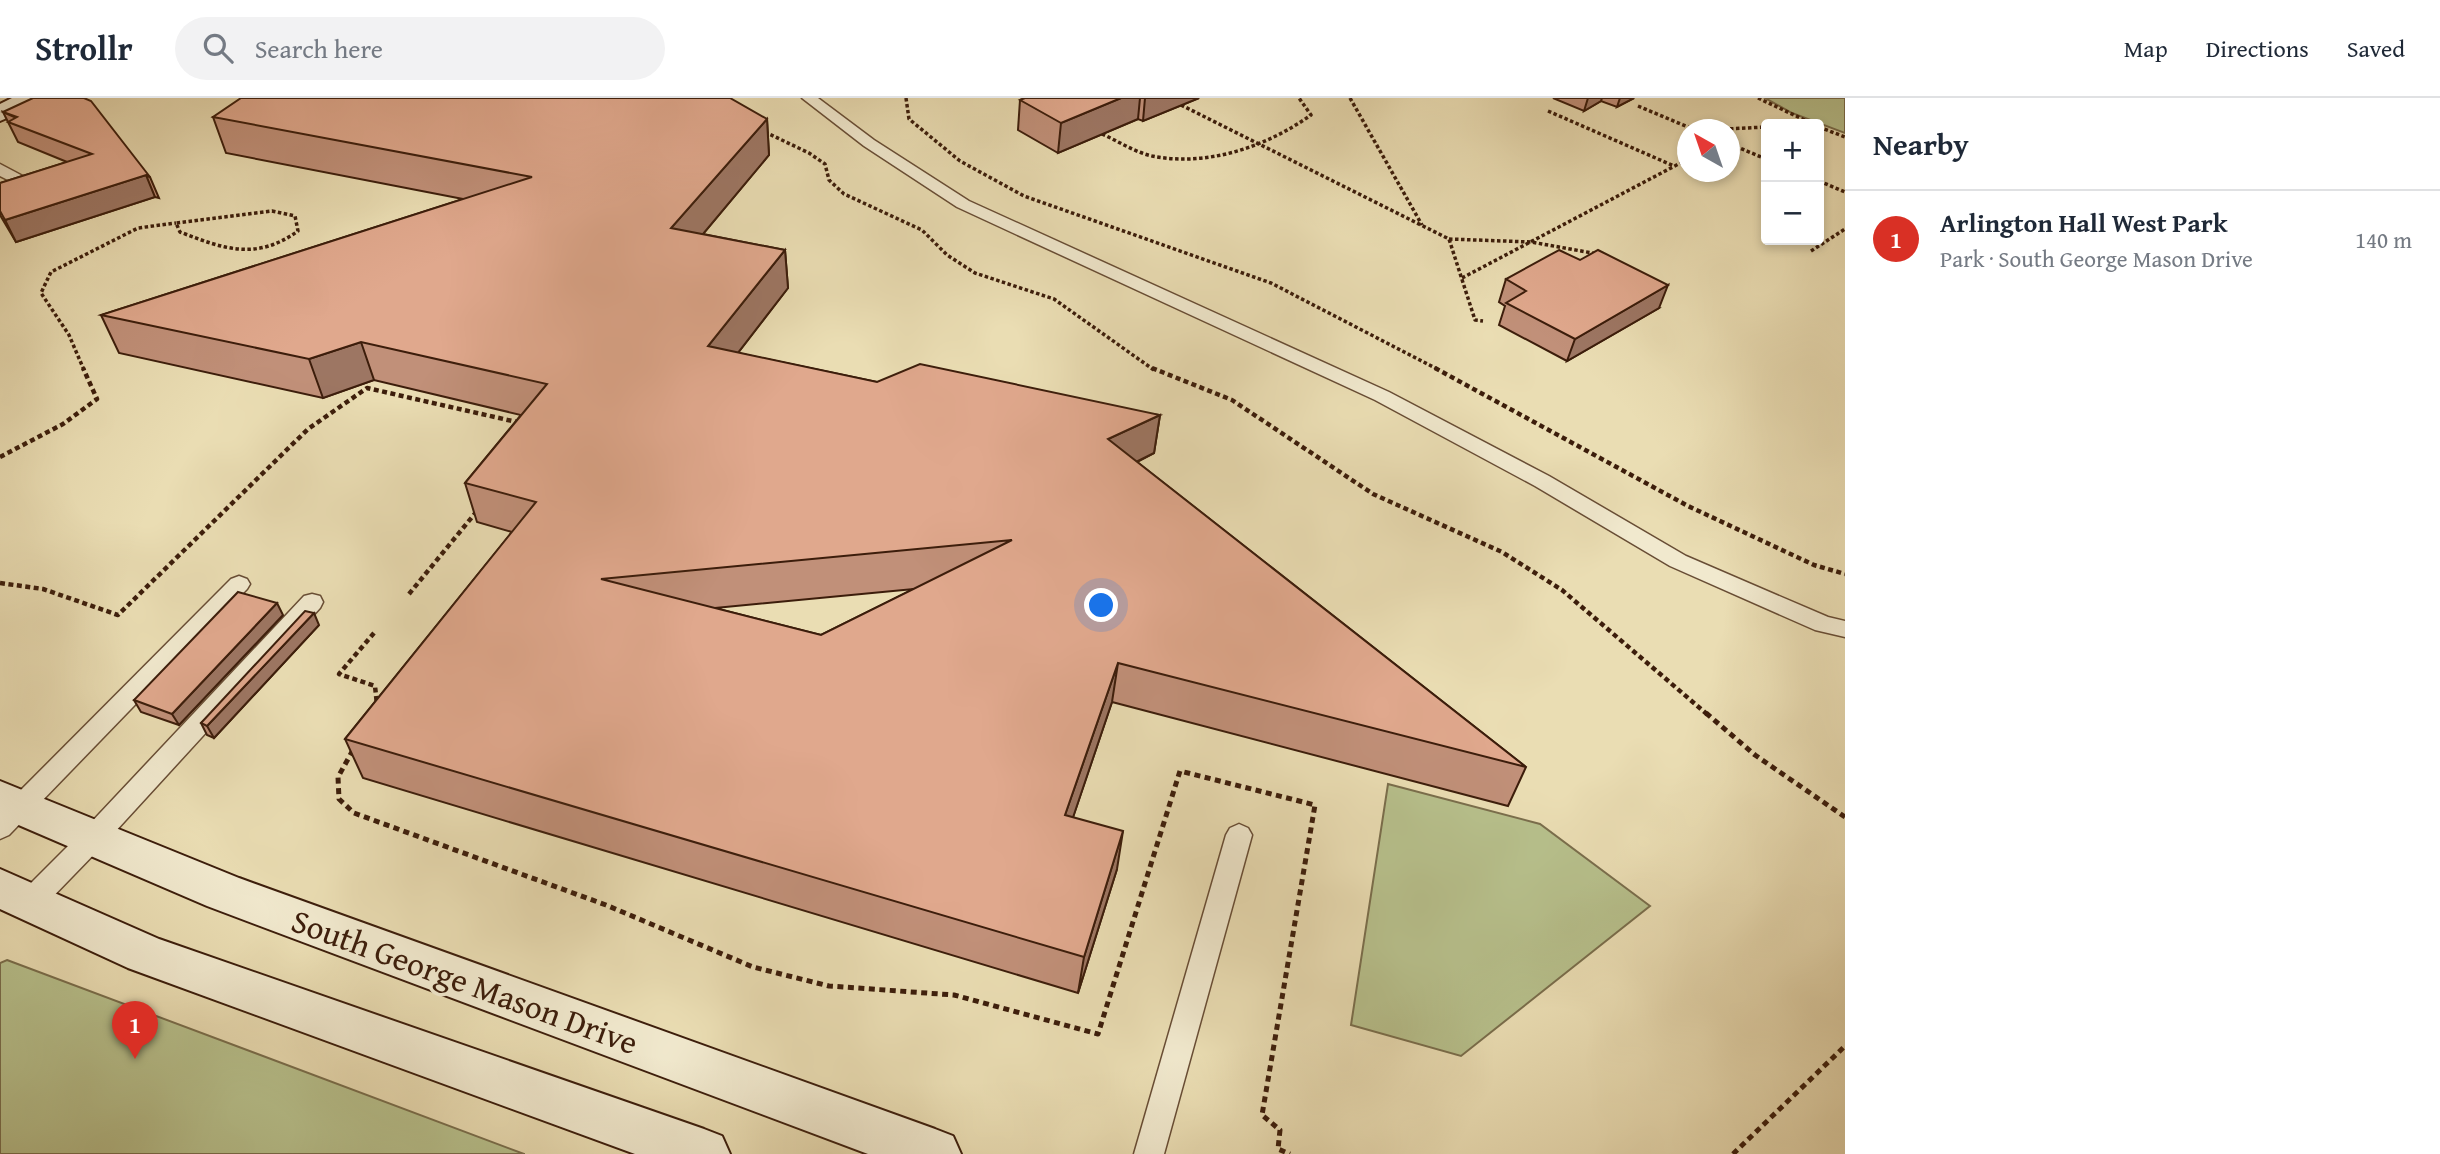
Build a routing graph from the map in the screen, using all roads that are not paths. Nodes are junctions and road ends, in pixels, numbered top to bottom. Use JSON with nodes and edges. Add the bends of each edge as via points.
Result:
{"nodes":[{"id":1,"x":33,"y":98,"type":"edge"},
{"id":2,"x":809,"y":98,"type":"edge"},
{"id":3,"x":0,"y":113,"type":"edge"},
{"id":4,"x":0,"y":169,"type":"edge"},
{"id":5,"x":28,"y":185,"type":"edge"},
{"id":6,"x":239,"y":584,"type":"dead end"},
{"id":7,"x":312,"y":601,"type":"dead end"},
{"id":8,"x":1845,"y":629,"type":"edge"},
{"id":9,"x":7,"y":811,"type":"edge"},
{"id":10,"x":1239,"y":835,"type":"dead end"},
{"id":11,"x":94,"y":837,"type":"junction"},
{"id":12,"x":15,"y":895,"type":"edge"},
{"id":13,"x":704,"y":1154,"type":"edge"},
{"id":14,"x":934,"y":1154,"type":"edge"},
{"id":15,"x":1149,"y":1154,"type":"edge"}],
"edges":[{"from":1,"to":3,"type":"main road"},
{"from":2,"to":8,"type":"lane","via":[[963,204],[1382,396],[1542,481],[1678,561],[1823,624]]},
{"from":4,"to":5,"type":"lane"},
{"from":6,"to":9,"type":"lane"},
{"from":7,"to":11,"type":"lane"},
{"from":9,"to":11,"type":"main road","name":"South George Mason Drive"},
{"from":10,"to":15,"type":"lane"},
{"from":11,"to":12,"type":"lane"},
{"from":11,"to":14,"type":"main road","name":"South George Mason Drive","via":[[236,897]]},
{"from":12,"to":13,"type":"main road","via":[[145,954]]}]}
